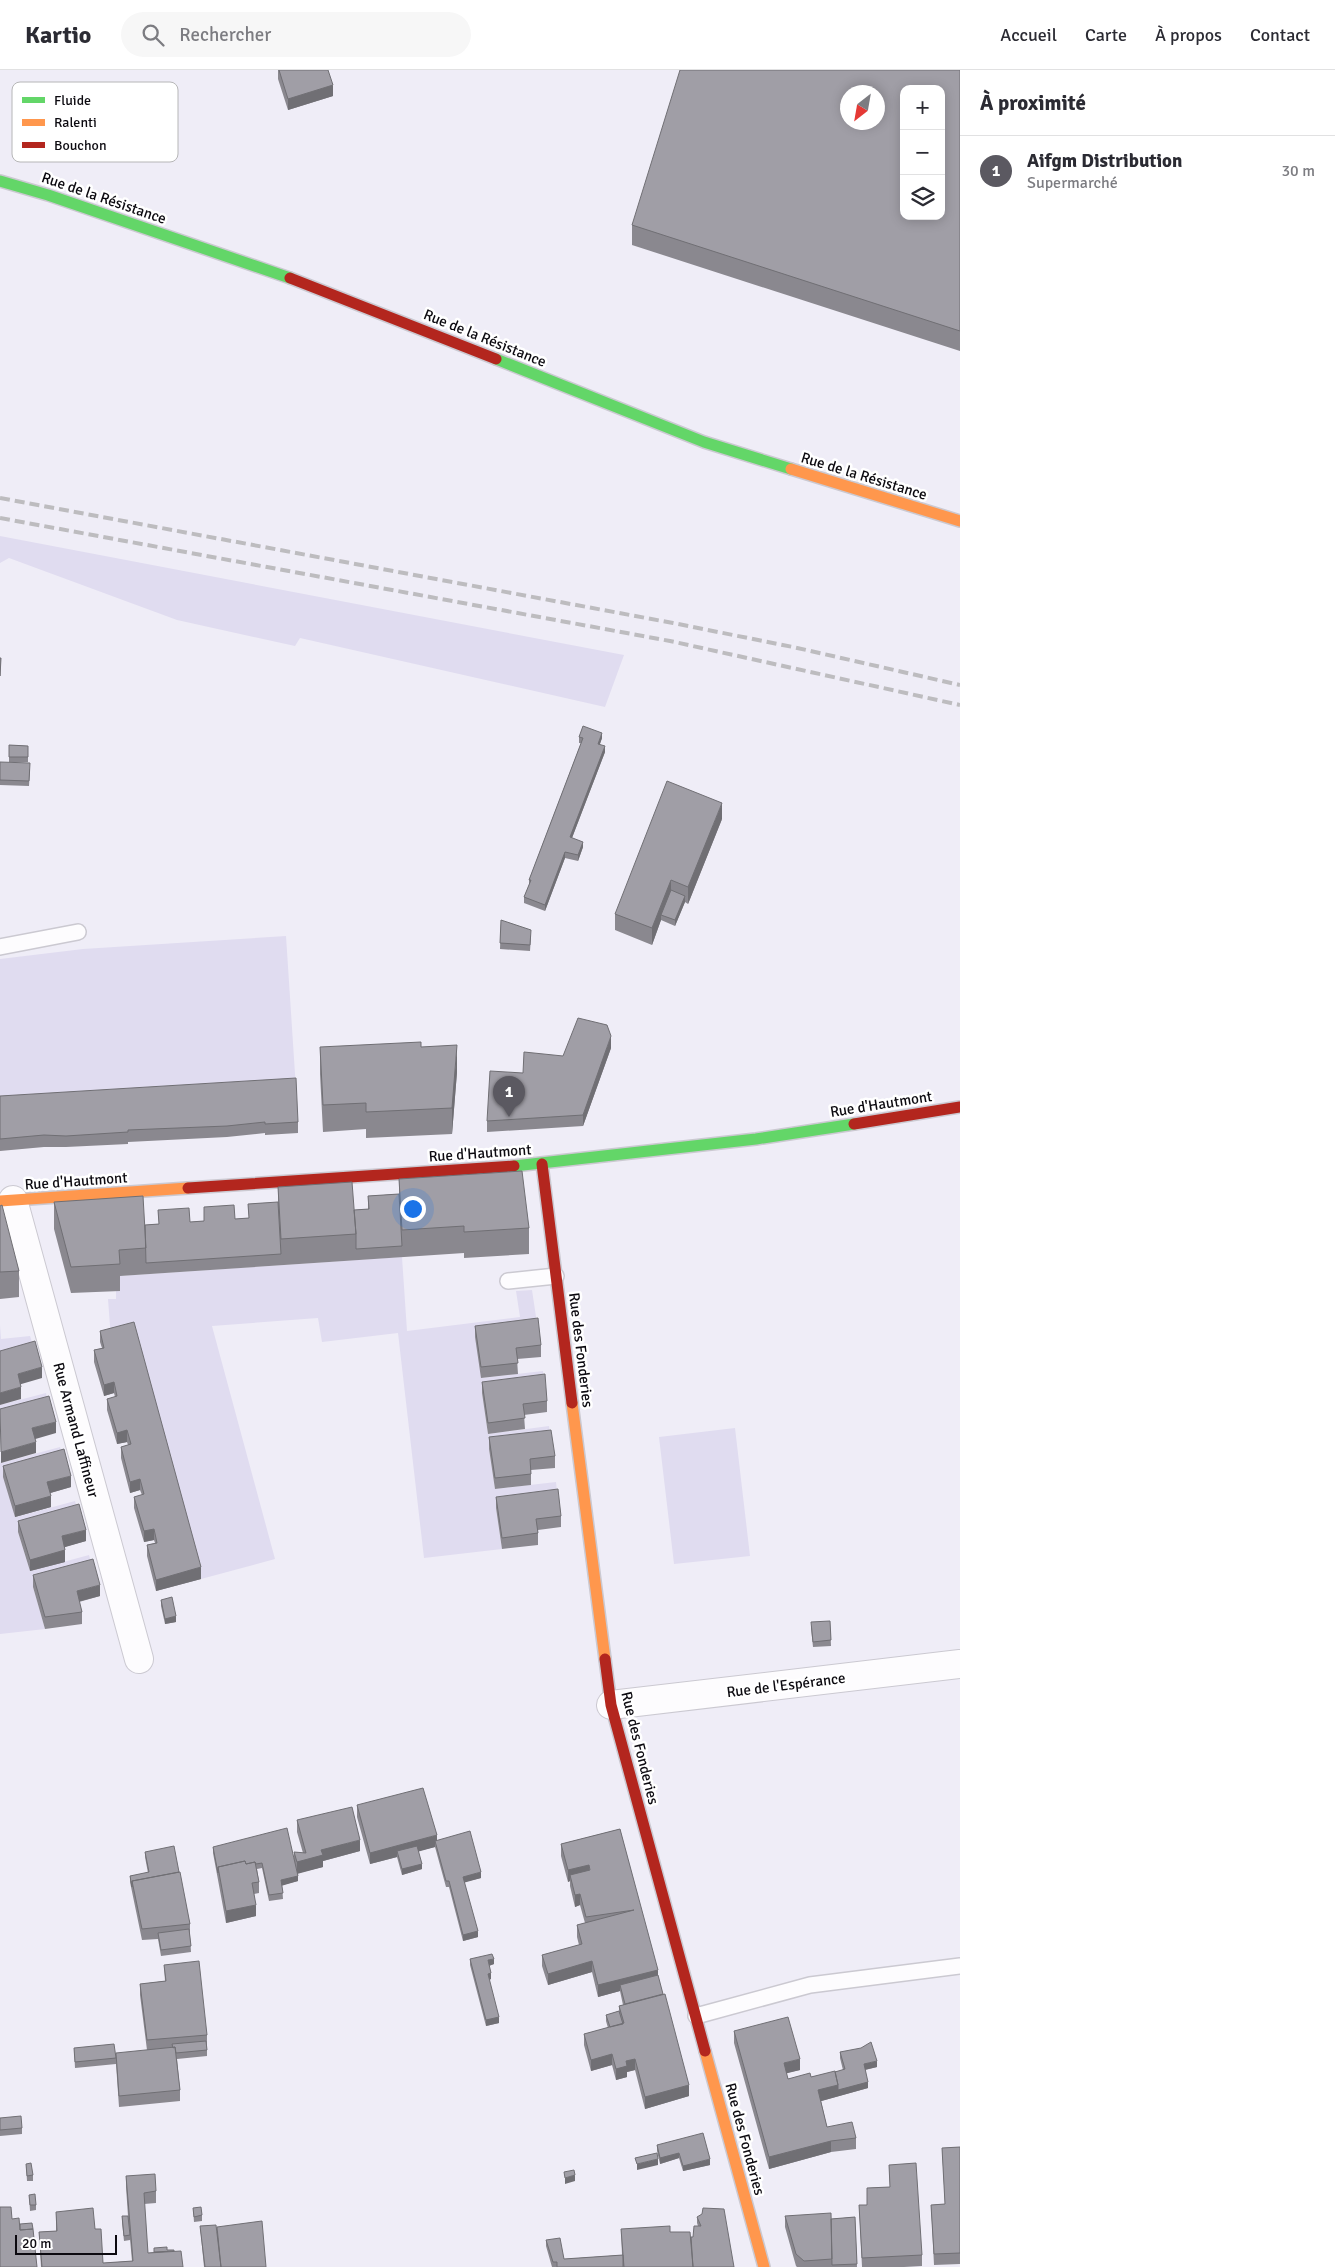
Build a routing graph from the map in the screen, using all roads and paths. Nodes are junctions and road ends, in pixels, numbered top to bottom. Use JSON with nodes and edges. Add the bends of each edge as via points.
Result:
{"nodes":[{"id":1,"x":0,"y":181,"type":"edge"},
{"id":2,"x":960,"y":521,"type":"edge"},
{"id":3,"x":78,"y":932,"type":"dead end"},
{"id":4,"x":0,"y":947,"type":"edge"},
{"id":5,"x":960,"y":1107,"type":"edge"},
{"id":6,"x":542,"y":1164,"type":"junction"},
{"id":7,"x":6,"y":1200,"type":"edge"},
{"id":8,"x":556,"y":1276,"type":"junction"},
{"id":9,"x":508,"y":1281,"type":"dead end"},
{"id":10,"x":139,"y":1659,"type":"dead end"},
{"id":11,"x":960,"y":1664,"type":"edge"},
{"id":12,"x":611,"y":1705,"type":"junction"},
{"id":13,"x":960,"y":1966,"type":"edge"},
{"id":14,"x":696,"y":2016,"type":"junction"},
{"id":15,"x":764,"y":2267,"type":"edge"}],
"edges":[{"from":1,"to":2,"type":"street","name":"Rue de la Résistance","via":[[48,194],[291,278],[704,442]]},
{"from":3,"to":4,"type":"lane"},
{"from":5,"to":6,"type":"street","name":"Rue d'Hautmont","via":[[756,1139]]},
{"from":6,"to":7,"type":"street","name":"Rue d'Hautmont"},
{"from":6,"to":8,"type":"street","name":"Rue des Fonderies"},
{"from":7,"to":10,"type":"street","name":"Rue Armand Laffineur"},
{"from":8,"to":9,"type":"lane"},
{"from":8,"to":12,"type":"street","name":"Rue des Fonderies"},
{"from":11,"to":12,"type":"street","name":"Rue de l'Espérance"},
{"from":12,"to":14,"type":"street","name":"Rue des Fonderies"},
{"from":13,"to":14,"type":"lane","via":[[810,1985]]},
{"from":14,"to":15,"type":"street","name":"Rue des Fonderies"}]}
